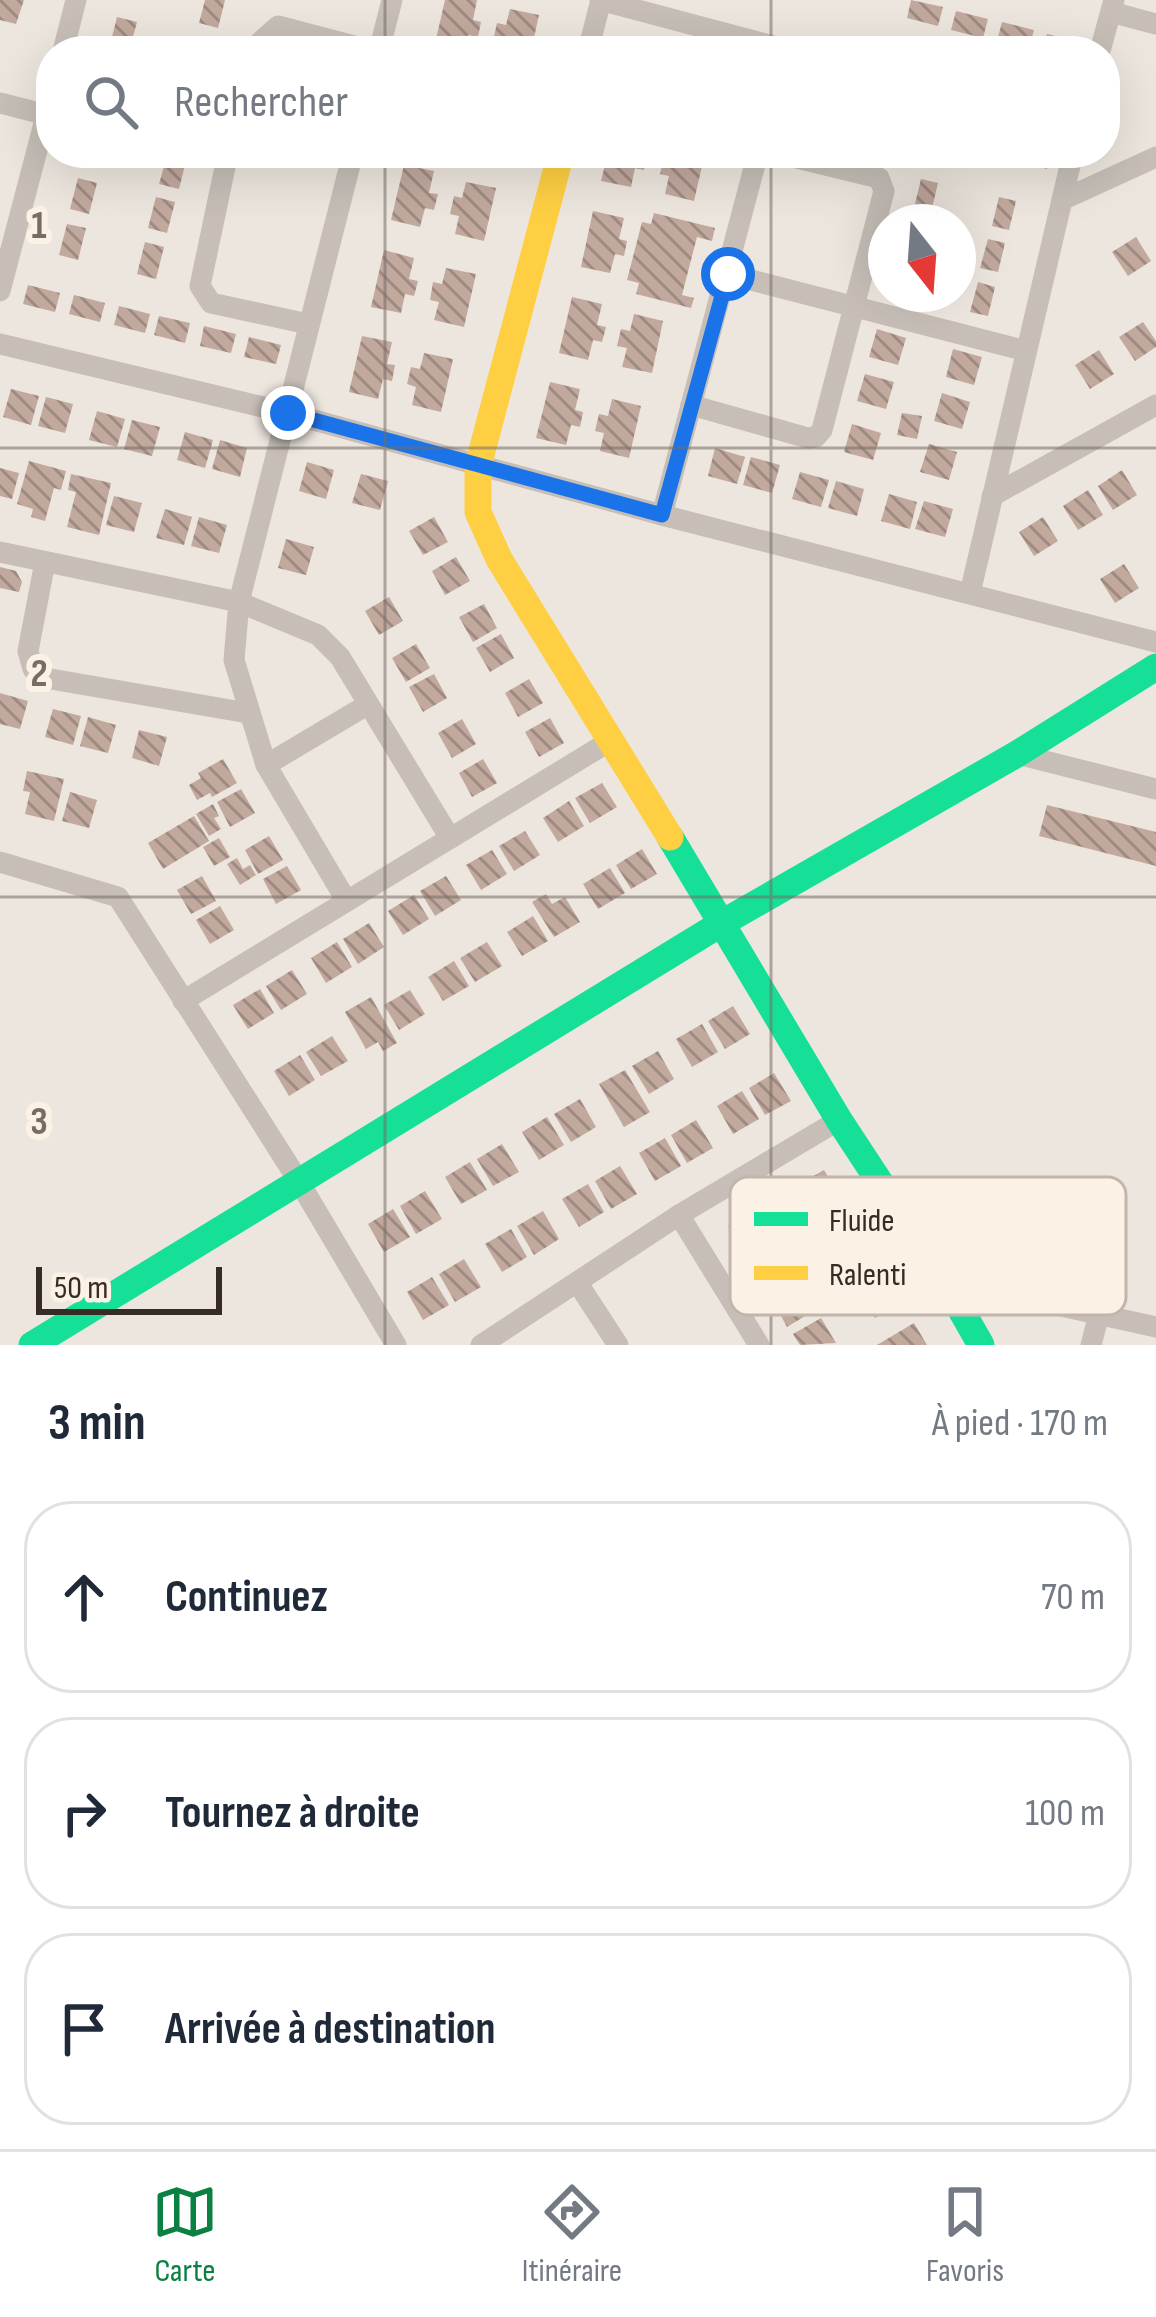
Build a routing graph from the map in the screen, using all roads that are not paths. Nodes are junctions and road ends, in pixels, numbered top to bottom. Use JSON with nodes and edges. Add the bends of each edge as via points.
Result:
{"nodes":[{"id":1,"x":76,"y":0,"type":"edge"},
{"id":2,"x":392,"y":0,"type":"edge"},
{"id":3,"x":601,"y":0,"type":"edge"},
{"id":4,"x":1112,"y":6,"type":"edge"},
{"id":5,"x":1156,"y":24,"type":"edge"},
{"id":6,"x":67,"y":36,"type":"edge"},
{"id":7,"x":266,"y":36,"type":"edge"},
{"id":8,"x":317,"y":36,"type":"edge"},
{"id":9,"x":381,"y":36,"type":"edge"},
{"id":10,"x":592,"y":36,"type":"edge"},
{"id":11,"x":734,"y":36,"type":"edge"},
{"id":12,"x":1104,"y":36,"type":"edge"},
{"id":13,"x":0,"y":103,"type":"edge"},
{"id":14,"x":36,"y":108,"type":"edge"},
{"id":15,"x":1156,"y":158,"type":"edge"},
{"id":16,"x":36,"y":161,"type":"edge"},
{"id":17,"x":221,"y":168,"type":"edge"},
{"id":18,"x":349,"y":168,"type":"edge"},
{"id":19,"x":557,"y":168,"type":"edge"},
{"id":20,"x":754,"y":168,"type":"edge"},
{"id":21,"x":838,"y":168,"type":"edge"},
{"id":22,"x":1069,"y":168,"type":"edge"},
{"id":23,"x":1062,"y":200,"type":"junction"},
{"id":24,"x":728,"y":274,"type":"junction"},
{"id":25,"x":0,"y":292,"type":"edge"},
{"id":26,"x":854,"y":306,"type":"junction"},
{"id":27,"x":308,"y":324,"type":"junction"},
{"id":28,"x":0,"y":344,"type":"edge"},
{"id":29,"x":1026,"y":351,"type":"junction"},
{"id":30,"x":691,"y":405,"type":"junction"},
{"id":31,"x":1156,"y":405,"type":"edge"},
{"id":32,"x":288,"y":413,"type":"junction"},
{"id":33,"x":478,"y":466,"type":"junction"},
{"id":34,"x":992,"y":496,"type":"junction"},
{"id":35,"x":662,"y":515,"type":"junction"},
{"id":36,"x":0,"y":552,"type":"edge"},
{"id":37,"x":45,"y":562,"type":"junction"},
{"id":38,"x":970,"y":593,"type":"junction"},
{"id":39,"x":239,"y":602,"type":"junction"},
{"id":40,"x":1156,"y":642,"type":"edge"},
{"id":41,"x":1156,"y":667,"type":"edge"},
{"id":42,"x":367,"y":705,"type":"junction"},
{"id":43,"x":248,"y":712,"type":"junction"},
{"id":44,"x":610,"y":741,"type":"junction"},
{"id":45,"x":1017,"y":754,"type":"junction"},
{"id":46,"x":266,"y":765,"type":"junction"},
{"id":47,"x":1156,"y":789,"type":"edge"},
{"id":48,"x":450,"y":838,"type":"junction"},
{"id":49,"x":0,"y":862,"type":"edge"},
{"id":50,"x":346,"y":900,"type":"junction"},
{"id":51,"x":722,"y":923,"type":"junction"},
{"id":52,"x":184,"y":1001,"type":"junction"},
{"id":53,"x":839,"y":1120,"type":"junction"},
{"id":54,"x":743,"y":1177,"type":"edge"},
{"id":55,"x":876,"y":1177,"type":"edge"},
{"id":56,"x":298,"y":1180,"type":"junction"},
{"id":57,"x":730,"y":1185,"type":"edge"},
{"id":58,"x":679,"y":1215,"type":"junction"},
{"id":59,"x":578,"y":1282,"type":"junction"},
{"id":60,"x":730,"y":1298,"type":"edge"},
{"id":61,"x":741,"y":1315,"type":"edge"},
{"id":62,"x":964,"y":1315,"type":"edge"},
{"id":63,"x":1099,"y":1315,"type":"edge"},
{"id":64,"x":1103,"y":1315,"type":"edge"},
{"id":65,"x":1156,"y":1327,"type":"edge"},
{"id":66,"x":32,"y":1345,"type":"edge"},
{"id":67,"x":396,"y":1345,"type":"edge"},
{"id":68,"x":482,"y":1345,"type":"edge"},
{"id":69,"x":618,"y":1345,"type":"edge"},
{"id":70,"x":759,"y":1345,"type":"edge"},
{"id":71,"x":982,"y":1345,"type":"edge"},
{"id":72,"x":1091,"y":1345,"type":"edge"}],
"edges":[{"from":1,"to":6,"type":"street"},
{"from":2,"to":9,"type":"street"},
{"from":3,"to":10,"type":"street"},
{"from":3,"to":11,"type":"street"},
{"from":4,"to":5,"type":"street"},
{"from":4,"to":12,"type":"street"},
{"from":7,"to":8,"type":"street","via":[[278,26]]},
{"from":13,"to":14,"type":"street"},
{"from":15,"to":23,"type":"street"},
{"from":16,"to":25,"type":"street"},
{"from":17,"to":27,"type":"street","via":[[200,286],[205,297]]},
{"from":18,"to":27,"type":"street"},
{"from":19,"to":33,"type":"street"},
{"from":20,"to":24,"type":"street"},
{"from":21,"to":26,"type":"street","via":[[879,178],[884,191]]},
{"from":22,"to":23,"type":"street"},
{"from":23,"to":29,"type":"street"},
{"from":24,"to":26,"type":"street"},
{"from":24,"to":30,"type":"street"},
{"from":26,"to":29,"type":"street"},
{"from":26,"to":30,"type":"street","via":[[816,437]]},
{"from":27,"to":32,"type":"street"},
{"from":28,"to":32,"type":"street"},
{"from":29,"to":34,"type":"street"},
{"from":30,"to":35,"type":"street"},
{"from":31,"to":34,"type":"street"},
{"from":32,"to":33,"type":"street"},
{"from":32,"to":39,"type":"street"},
{"from":33,"to":35,"type":"street"},
{"from":33,"to":44,"type":"street","via":[[487,536]]},
{"from":34,"to":38,"type":"street"},
{"from":35,"to":38,"type":"street"},
{"from":36,"to":37,"type":"street"},
{"from":37,"to":39,"type":"street"},
{"from":37,"to":43,"type":"street","via":[[28,651],[45,678]]},
{"from":38,"to":40,"type":"street"},
{"from":39,"to":42,"type":"street","via":[[318,635]]},
{"from":39,"to":43,"type":"street","via":[[234,660]]},
{"from":41,"to":45,"type":"street"},
{"from":42,"to":46,"type":"street"},
{"from":42,"to":48,"type":"street"},
{"from":43,"to":46,"type":"street"},
{"from":44,"to":48,"type":"street"},
{"from":44,"to":51,"type":"street"},
{"from":45,"to":47,"type":"street"},
{"from":45,"to":51,"type":"street"},
{"from":46,"to":50,"type":"street"},
{"from":48,"to":50,"type":"street"},
{"from":49,"to":52,"type":"street","via":[[118,897]]},
{"from":50,"to":52,"type":"street"},
{"from":51,"to":53,"type":"street"},
{"from":51,"to":56,"type":"street"},
{"from":52,"to":56,"type":"street"},
{"from":53,"to":54,"type":"street"},
{"from":53,"to":55,"type":"street"},
{"from":56,"to":66,"type":"street"},
{"from":56,"to":67,"type":"street"},
{"from":57,"to":58,"type":"street"},
{"from":58,"to":59,"type":"street"},
{"from":58,"to":60,"type":"street"},
{"from":59,"to":68,"type":"street"},
{"from":59,"to":69,"type":"street"},
{"from":61,"to":70,"type":"street"},
{"from":62,"to":71,"type":"street"},
{"from":63,"to":72,"type":"street"},
{"from":64,"to":65,"type":"street"}]}
